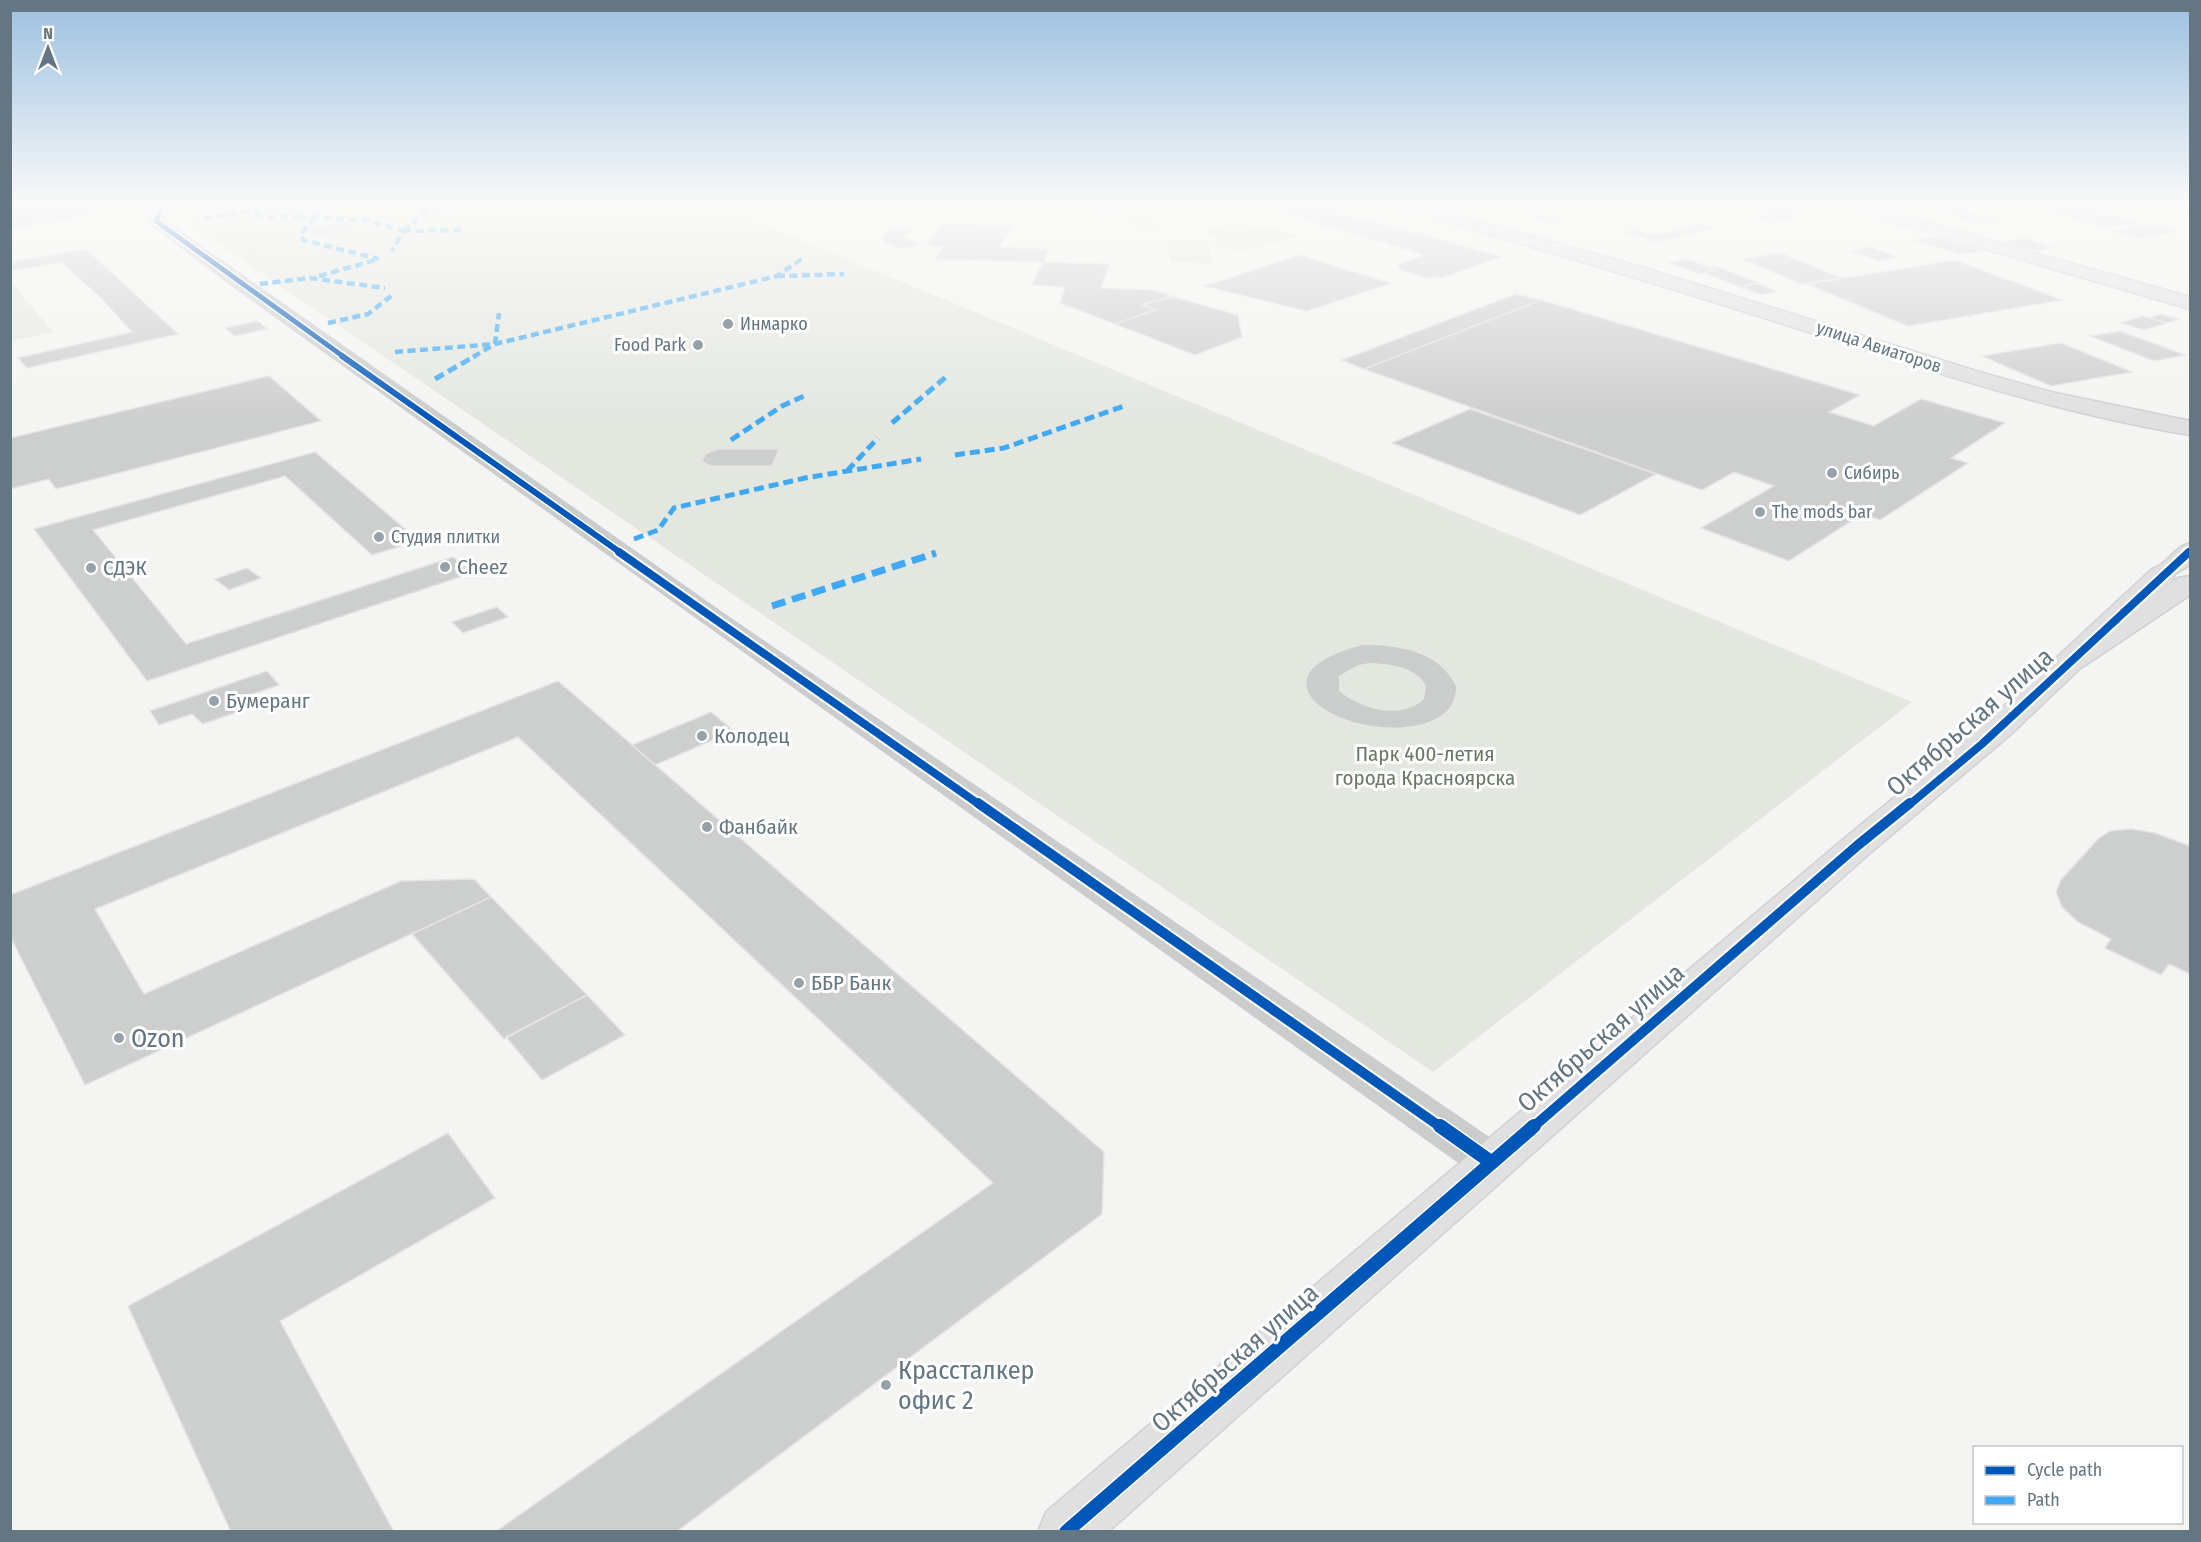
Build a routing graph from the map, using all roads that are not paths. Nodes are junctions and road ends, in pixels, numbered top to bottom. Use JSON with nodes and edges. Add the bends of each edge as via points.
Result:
{"nodes":[{"id":1,"x":229,"y":276,"type":"edge"},
{"id":2,"x":1650,"y":276,"type":"edge"},
{"id":3,"x":2096,"y":276,"type":"edge"},
{"id":4,"x":2190,"y":303,"type":"edge"},
{"id":5,"x":2190,"y":428,"type":"edge"},
{"id":6,"x":2178,"y":569,"type":"edge"},
{"id":7,"x":1491,"y":1162,"type":"junction"},
{"id":8,"x":1066,"y":1532,"type":"edge"}],
"edges":[{"from":1,"to":7,"type":"street"},
{"from":2,"to":5,"type":"main road","name":"улица Авиаторов","via":[[1975,378]]},
{"from":3,"to":4,"type":"main road"},
{"from":6,"to":7,"type":"main road","name":"Октябрьская улица","via":[[2127,606],[2074,660],[1956,765]]},
{"from":7,"to":8,"type":"main road","name":"Октябрьская улица"}]}
